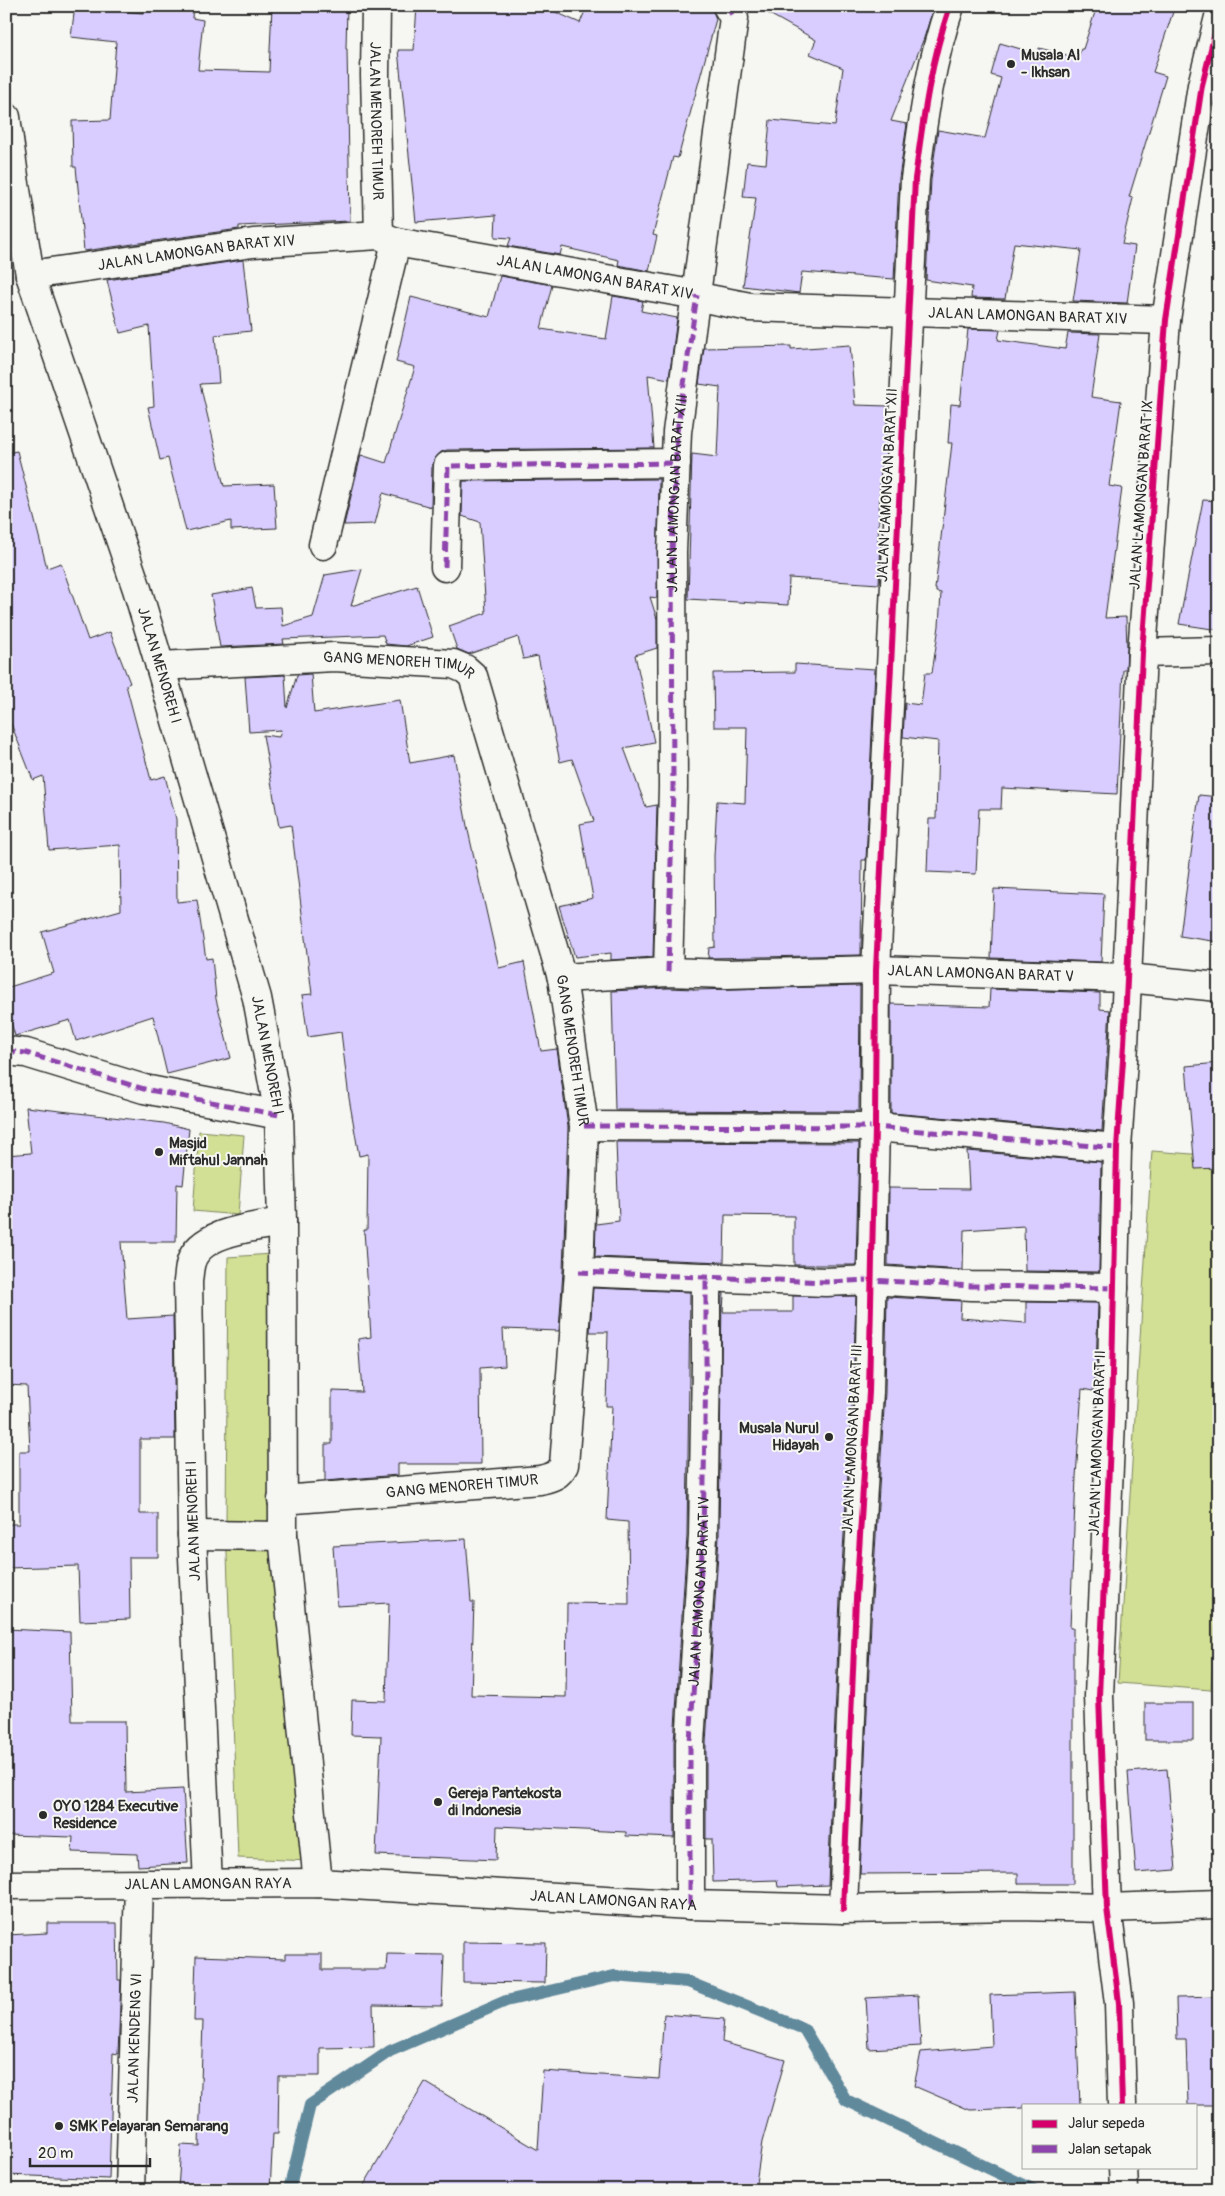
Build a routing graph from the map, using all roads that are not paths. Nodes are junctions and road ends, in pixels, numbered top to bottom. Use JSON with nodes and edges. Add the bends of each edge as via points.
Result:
{"nodes":[{"id":1,"x":376,"y":6,"type":"edge"},
{"id":2,"x":950,"y":6,"type":"edge"},
{"id":3,"x":730,"y":12,"type":"edge"},
{"id":4,"x":1219,"y":17,"type":"edge"},
{"id":5,"x":6,"y":117,"type":"edge"},
{"id":6,"x":387,"y":239,"type":"junction"},
{"id":7,"x":30,"y":275,"type":"junction"},
{"id":8,"x":697,"y":295,"type":"junction"},
{"id":9,"x":908,"y":311,"type":"junction"},
{"id":10,"x":1166,"y":320,"type":"junction"},
{"id":11,"x":676,"y":463,"type":"junction"},
{"id":12,"x":323,"y":545,"type":"dead end"},
{"id":13,"x":444,"y":567,"type":"dead end"},
{"id":14,"x":1219,"y":651,"type":"edge"},
{"id":15,"x":1142,"y":653,"type":"junction"},
{"id":16,"x":160,"y":666,"type":"junction"},
{"id":17,"x":876,"y":970,"type":"junction"},
{"id":18,"x":668,"y":972,"type":"junction"},
{"id":19,"x":562,"y":978,"type":"junction"},
{"id":20,"x":1127,"y":978,"type":"junction"},
{"id":21,"x":1219,"y":987,"type":"edge"},
{"id":22,"x":6,"y":1051,"type":"edge"},
{"id":23,"x":279,"y":1116,"type":"junction"},
{"id":24,"x":584,"y":1126,"type":"junction"},
{"id":25,"x":875,"y":1127,"type":"junction"},
{"id":26,"x":1117,"y":1148,"type":"junction"},
{"id":27,"x":282,"y":1222,"type":"junction"},
{"id":28,"x":579,"y":1272,"type":"junction"},
{"id":29,"x":706,"y":1277,"type":"junction"},
{"id":30,"x":870,"y":1280,"type":"junction"},
{"id":31,"x":1114,"y":1288,"type":"junction"},
{"id":32,"x":282,"y":1500,"type":"junction"},
{"id":33,"x":192,"y":1535,"type":"junction"},
{"id":34,"x":283,"y":1536,"type":"junction"},
{"id":35,"x":318,"y":1883,"type":"junction"},
{"id":36,"x":208,"y":1884,"type":"junction"},
{"id":37,"x":6,"y":1885,"type":"edge"},
{"id":38,"x":139,"y":1885,"type":"junction"},
{"id":39,"x":1219,"y":1904,"type":"edge"},
{"id":40,"x":690,"y":1905,"type":"junction"},
{"id":41,"x":1107,"y":1908,"type":"junction"},
{"id":42,"x":843,"y":1909,"type":"junction"},
{"id":43,"x":1122,"y":2104,"type":"edge"},
{"id":44,"x":1123,"y":2168,"type":"edge"},
{"id":45,"x":130,"y":2190,"type":"edge"},
{"id":46,"x":1124,"y":2190,"type":"edge"}],
"edges":[{"from":1,"to":6,"type":"street","name":"JALAN MENOREH TIMUR","via":[[375,75]]},
{"from":2,"to":9,"type":"street","name":"JALAN LAMONGAN BARAT XII","via":[[937,43],[923,115],[915,180]]},
{"from":3,"to":8,"type":"street","name":"JALAN LAMONGAN BARAT XIII"},
{"from":4,"to":10,"type":"street","name":"JALAN LAMONGAN BARAT IX","via":[[1202,86]]},
{"from":5,"to":7,"type":"street","name":"JALAN MENOREH I"},
{"from":6,"to":7,"type":"street","name":"JALAN LAMONGAN BARAT XIV","via":[[253,243]]},
{"from":6,"to":8,"type":"street","name":"JALAN LAMONGAN BARAT XIV"},
{"from":6,"to":12,"type":"street","name":"JALAN MENOREH TIMUR"},
{"from":7,"to":16,"type":"street","name":"JALAN MENOREH I","via":[[138,589]]},
{"from":8,"to":9,"type":"street","name":"JALAN LAMONGAN BARAT XIV","via":[[750,307]]},
{"from":8,"to":11,"type":"street","name":"JALAN LAMONGAN BARAT XIII","via":[[677,432]]},
{"from":9,"to":10,"type":"street","name":"JALAN LAMONGAN BARAT XIV"},
{"from":9,"to":17,"type":"street","name":"JALAN LAMONGAN BARAT XII"},
{"from":10,"to":15,"type":"street","name":"JALAN LAMONGAN BARAT IX"},
{"from":11,"to":13,"type":"street","via":[[448,466]]},
{"from":11,"to":18,"type":"street","name":"JALAN LAMONGAN BARAT XIII","via":[[672,552],[673,787]]},
{"from":14,"to":15,"type":"street"},
{"from":15,"to":20,"type":"street","name":"JALAN LAMONGAN BARAT IX"},
{"from":16,"to":19,"type":"street","name":"GANG MENOREH TIMUR","via":[[334,657],[453,664],[465,668],[478,687]]},
{"from":16,"to":23,"type":"street","name":"JALAN MENOREH I","via":[[257,998]]},
{"from":17,"to":18,"type":"street","name":"JALAN LAMONGAN BARAT V","via":[[727,974]]},
{"from":17,"to":20,"type":"street","name":"JALAN LAMONGAN BARAT V"},
{"from":17,"to":25,"type":"street","name":"JALAN LAMONGAN BARAT III"},
{"from":18,"to":19,"type":"street","name":"JALAN LAMONGAN BARAT V"},
{"from":19,"to":24,"type":"street","name":"GANG MENOREH TIMUR"},
{"from":20,"to":21,"type":"street","name":"JALAN LAMONGAN BARAT V"},
{"from":20,"to":26,"type":"street","name":"JALAN LAMONGAN BARAT II"},
{"from":22,"to":23,"type":"street","via":[[26,1053],[144,1089]]},
{"from":23,"to":27,"type":"street","name":"JALAN MENOREH I"},
{"from":24,"to":25,"type":"street"},
{"from":24,"to":28,"type":"street","name":"GANG MENOREH TIMUR"},
{"from":25,"to":26,"type":"street"},
{"from":25,"to":30,"type":"street","name":"JALAN LAMONGAN BARAT III"},
{"from":26,"to":31,"type":"street","name":"JALAN LAMONGAN BARAT II"},
{"from":27,"to":32,"type":"street","name":"JALAN MENOREH I"},
{"from":27,"to":33,"type":"street","name":"JALAN MENOREH I","via":[[227,1233],[203,1245],[191,1261],[188,1281]]},
{"from":28,"to":29,"type":"street"},
{"from":28,"to":32,"type":"street","name":"GANG MENOREH TIMUR","via":[[564,1465],[560,1473],[540,1480]]},
{"from":29,"to":30,"type":"street","via":[[826,1282]]},
{"from":29,"to":40,"type":"street","name":"JALAN LAMONGAN BARAT IV","via":[[703,1537],[690,1743]]},
{"from":30,"to":31,"type":"street","via":[[971,1286]]},
{"from":30,"to":42,"type":"street","name":"JALAN LAMONGAN BARAT III","via":[[869,1392]]},
{"from":31,"to":41,"type":"street","name":"JALAN LAMONGAN BARAT II","via":[[1099,1696]]},
{"from":32,"to":34,"type":"street","name":"JALAN MENOREH I"},
{"from":33,"to":34,"type":"street"},
{"from":33,"to":36,"type":"street","name":"JALAN MENOREH I"},
{"from":34,"to":35,"type":"street","name":"JALAN MENOREH I"},
{"from":35,"to":36,"type":"street","name":"JALAN LAMONGAN RAYA"},
{"from":35,"to":40,"type":"street","name":"JALAN LAMONGAN RAYA"},
{"from":36,"to":38,"type":"street","name":"JALAN LAMONGAN RAYA"},
{"from":37,"to":38,"type":"street","name":"JALAN LAMONGAN RAYA"},
{"from":38,"to":45,"type":"street","name":"JALAN KENDENG VI"},
{"from":39,"to":41,"type":"street","name":"JALAN LAMONGAN RAYA"},
{"from":40,"to":42,"type":"street","name":"JALAN LAMONGAN RAYA"},
{"from":41,"to":42,"type":"street","name":"JALAN LAMONGAN RAYA"},
{"from":41,"to":43,"type":"street","name":"JALAN LAMONGAN BARAT II","via":[[1119,2003]]},
{"from":44,"to":46,"type":"street"}]}
